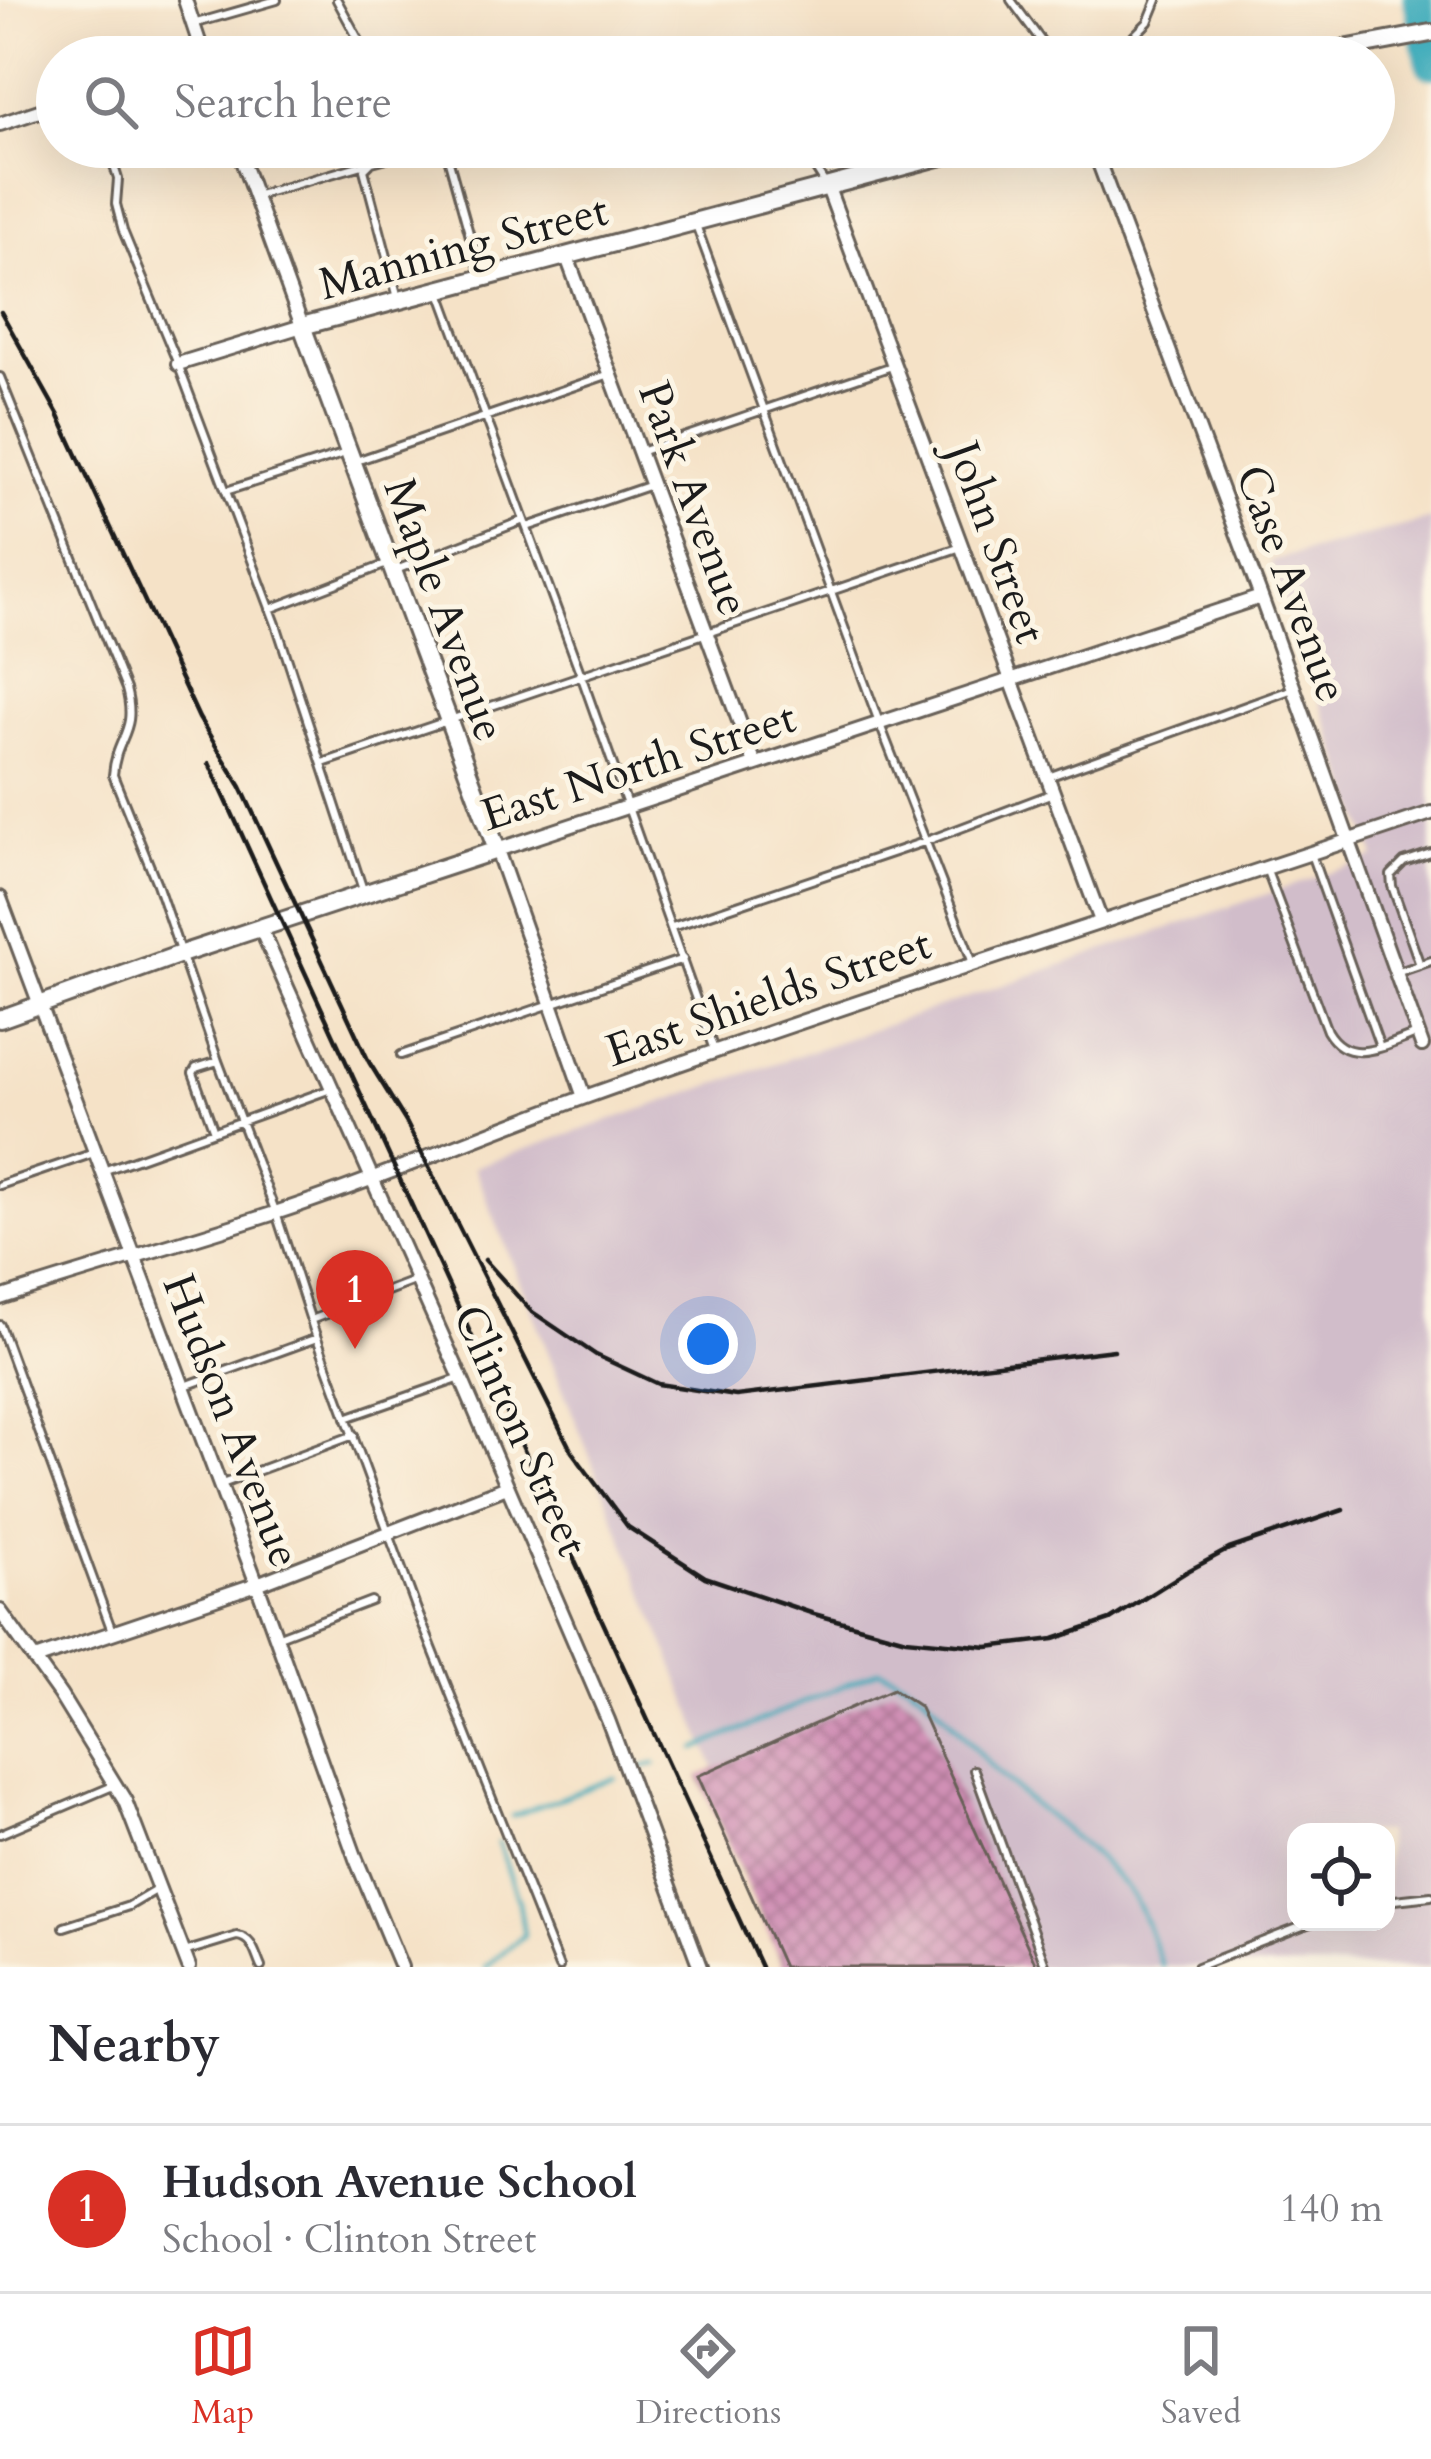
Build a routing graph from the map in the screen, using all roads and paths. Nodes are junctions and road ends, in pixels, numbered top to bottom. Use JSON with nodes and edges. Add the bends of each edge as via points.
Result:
{"nodes":[{"id":1,"x":185,"y":0,"type":"edge"},
{"id":2,"x":277,"y":0,"type":"edge"},
{"id":3,"x":337,"y":0,"type":"edge"},
{"id":4,"x":1011,"y":0,"type":"edge"},
{"id":5,"x":1157,"y":0,"type":"edge"},
{"id":6,"x":194,"y":24,"type":"junction"},
{"id":7,"x":1431,"y":33,"type":"edge"},
{"id":8,"x":197,"y":36,"type":"edge"},
{"id":9,"x":357,"y":36,"type":"edge"},
{"id":10,"x":1037,"y":36,"type":"edge"},
{"id":11,"x":1134,"y":36,"type":"edge"},
{"id":12,"x":1395,"y":39,"type":"edge"},
{"id":13,"x":36,"y":112,"type":"edge"},
{"id":14,"x":0,"y":124,"type":"edge"},
{"id":15,"x":114,"y":168,"type":"edge"},
{"id":16,"x":245,"y":168,"type":"edge"},
{"id":17,"x":354,"y":168,"type":"edge"},
{"id":18,"x":366,"y":168,"type":"edge"},
{"id":19,"x":451,"y":168,"type":"edge"},
{"id":20,"x":815,"y":168,"type":"edge"},
{"id":21,"x":900,"y":168,"type":"edge"},
{"id":22,"x":1101,"y":168,"type":"edge"},
{"id":23,"x":828,"y":188,"type":"junction"},
{"id":24,"x":255,"y":196,"type":"junction"},
{"id":25,"x":695,"y":222,"type":"junction"},
{"id":26,"x":567,"y":257,"type":"junction"},
{"id":27,"x":482,"y":279,"type":"junction"},
{"id":28,"x":440,"y":291,"type":"junction"},
{"id":29,"x":399,"y":301,"type":"junction"},
{"id":30,"x":302,"y":326,"type":"junction"},
{"id":31,"x":178,"y":364,"type":"junction"},
{"id":32,"x":894,"y":365,"type":"junction"},
{"id":33,"x":610,"y":374,"type":"junction"},
{"id":34,"x":0,"y":377,"type":"edge"},
{"id":35,"x":765,"y":407,"type":"junction"},
{"id":36,"x":486,"y":415,"type":"junction"},
{"id":37,"x":640,"y":452,"type":"junction"},
{"id":38,"x":351,"y":457,"type":"junction"},
{"id":39,"x":652,"y":484,"type":"junction"},
{"id":40,"x":226,"y":491,"type":"junction"},
{"id":41,"x":525,"y":523,"type":"junction"},
{"id":42,"x":962,"y":547,"type":"junction"},
{"id":43,"x":392,"y":567,"type":"junction"},
{"id":44,"x":833,"y":590,"type":"junction"},
{"id":45,"x":1261,"y":596,"type":"junction"},
{"id":46,"x":270,"y":609,"type":"junction"},
{"id":47,"x":707,"y":634,"type":"junction"},
{"id":48,"x":581,"y":675,"type":"junction"},
{"id":49,"x":1010,"y":678,"type":"junction"},
{"id":50,"x":1293,"y":689,"type":"junction"},
{"id":51,"x":879,"y":722,"type":"junction"},
{"id":52,"x":449,"y":723,"type":"junction"},
{"id":53,"x":322,"y":764,"type":"junction"},
{"id":54,"x":755,"y":764,"type":"junction"},
{"id":55,"x":1047,"y":778,"type":"junction"},
{"id":56,"x":1053,"y":793,"type":"junction"},
{"id":57,"x":627,"y":807,"type":"junction"},
{"id":58,"x":1431,"y":813,"type":"edge"},
{"id":59,"x":1347,"y":841,"type":"junction"},
{"id":60,"x":924,"y":842,"type":"junction"},
{"id":61,"x":497,"y":850,"type":"junction"},
{"id":62,"x":1311,"y":853,"type":"junction"},
{"id":63,"x":1431,"y":853,"type":"edge"},
{"id":64,"x":1266,"y":868,"type":"junction"},
{"id":65,"x":364,"y":894,"type":"junction"},
{"id":66,"x":0,"y":898,"type":"edge"},
{"id":67,"x":1101,"y":922,"type":"junction"},
{"id":68,"x":672,"y":927,"type":"junction"},
{"id":69,"x":261,"y":928,"type":"junction"},
{"id":70,"x":181,"y":954,"type":"junction"},
{"id":71,"x":682,"y":959,"type":"junction"},
{"id":72,"x":1431,"y":961,"type":"edge"},
{"id":73,"x":973,"y":963,"type":"junction"},
{"id":74,"x":1420,"y":965,"type":"junction"},
{"id":75,"x":1395,"y":973,"type":"junction"},
{"id":76,"x":551,"y":1004,"type":"junction"},
{"id":77,"x":39,"y":1006,"type":"junction"},
{"id":78,"x":0,"y":1018,"type":"edge"},
{"id":79,"x":1419,"y":1039,"type":"joint"},
{"id":80,"x":1380,"y":1047,"type":"junction"},
{"id":81,"x":716,"y":1053,"type":"junction"},
{"id":82,"x":400,"y":1055,"type":"dead end"},
{"id":83,"x":218,"y":1061,"type":"junction"},
{"id":84,"x":331,"y":1089,"type":"junction"},
{"id":85,"x":584,"y":1097,"type":"junction"},
{"id":86,"x":241,"y":1121,"type":"junction"},
{"id":87,"x":214,"y":1131,"type":"junction"},
{"id":88,"x":94,"y":1153,"type":"junction"},
{"id":89,"x":101,"y":1172,"type":"junction"},
{"id":90,"x":371,"y":1179,"type":"junction"},
{"id":91,"x":0,"y":1185,"type":"edge"},
{"id":92,"x":276,"y":1213,"type":"junction"},
{"id":93,"x":132,"y":1255,"type":"junction"},
{"id":94,"x":417,"y":1280,"type":"junction"},
{"id":95,"x":0,"y":1298,"type":"edge"},
{"id":96,"x":311,"y":1320,"type":"junction"},
{"id":97,"x":0,"y":1325,"type":"edge"},
{"id":98,"x":317,"y":1338,"type":"junction"},
{"id":99,"x":461,"y":1378,"type":"junction"},
{"id":100,"x":181,"y":1387,"type":"junction"},
{"id":101,"x":346,"y":1418,"type":"junction"},
{"id":102,"x":354,"y":1435,"type":"junction"},
{"id":103,"x":218,"y":1485,"type":"junction"},
{"id":104,"x":507,"y":1487,"type":"junction"},
{"id":105,"x":390,"y":1533,"type":"junction"},
{"id":106,"x":256,"y":1584,"type":"junction"},
{"id":107,"x":371,"y":1601,"type":"dead end"},
{"id":108,"x":0,"y":1611,"type":"edge"},
{"id":109,"x":113,"y":1633,"type":"junction"},
{"id":110,"x":276,"y":1637,"type":"junction"},
{"id":111,"x":35,"y":1659,"type":"junction"},
{"id":112,"x":974,"y":1770,"type":"dead end"},
{"id":113,"x":114,"y":1786,"type":"junction"},
{"id":114,"x":0,"y":1834,"type":"edge"},
{"id":115,"x":159,"y":1888,"type":"junction"},
{"id":116,"x":1431,"y":1896,"type":"edge"},
{"id":117,"x":1395,"y":1900,"type":"edge"},
{"id":118,"x":64,"y":1928,"type":"dead end"},
{"id":119,"x":1290,"y":1931,"type":"edge"},
{"id":120,"x":184,"y":1952,"type":"junction"},
{"id":121,"x":189,"y":1967,"type":"edge"},
{"id":122,"x":261,"y":1967,"type":"edge"},
{"id":123,"x":401,"y":1967,"type":"edge"},
{"id":124,"x":559,"y":1967,"type":"edge"},
{"id":125,"x":700,"y":1967,"type":"edge"},
{"id":126,"x":1046,"y":1967,"type":"edge"},
{"id":127,"x":1197,"y":1967,"type":"edge"}],
"edges":[{"from":1,"to":6,"type":"street"},
{"from":2,"to":6,"type":"lane"},
{"from":3,"to":9,"type":"lane"},
{"from":4,"to":10,"type":"lane"},
{"from":5,"to":11,"type":"lane"},
{"from":6,"to":8,"type":"street"},
{"from":7,"to":12,"type":"street"},
{"from":13,"to":14,"type":"street"},
{"from":15,"to":31,"type":"lane","via":[[123,230]]},
{"from":16,"to":24,"type":"street","name":"Maple Avenue"},
{"from":17,"to":24,"type":"lane"},
{"from":18,"to":29,"type":"lane"},
{"from":19,"to":27,"type":"lane"},
{"from":20,"to":23,"type":"lane"},
{"from":21,"to":23,"type":"street","name":"Manning Street"},
{"from":22,"to":45,"type":"street","name":"Case Avenue"},
{"from":23,"to":25,"type":"street","name":"Manning Street"},
{"from":23,"to":32,"type":"street","name":"John Street"},
{"from":24,"to":30,"type":"street","name":"Maple Avenue"},
{"from":25,"to":26,"type":"street","name":"Manning Street"},
{"from":25,"to":35,"type":"lane"},
{"from":26,"to":27,"type":"street","name":"Manning Street"},
{"from":26,"to":33,"type":"street","name":"Park Avenue"},
{"from":27,"to":28,"type":"street","name":"Manning Street"},
{"from":28,"to":29,"type":"street","name":"Manning Street"},
{"from":28,"to":36,"type":"lane"},
{"from":29,"to":30,"type":"street","name":"Manning Street"},
{"from":30,"to":31,"type":"street","name":"Manning Street"},
{"from":30,"to":38,"type":"street","name":"Maple Avenue"},
{"from":31,"to":40,"type":"lane"},
{"from":32,"to":35,"type":"lane"},
{"from":32,"to":42,"type":"street","name":"John Street"},
{"from":33,"to":36,"type":"lane"},
{"from":33,"to":37,"type":"street","name":"Park Avenue"},
{"from":34,"to":70,"type":"lane","via":[[126,689],[133,713],[113,775]]},
{"from":35,"to":37,"type":"lane"},
{"from":35,"to":44,"type":"lane"},
{"from":36,"to":38,"type":"lane"},
{"from":36,"to":41,"type":"lane"},
{"from":37,"to":39,"type":"street","name":"Park Avenue"},
{"from":38,"to":40,"type":"lane"},
{"from":38,"to":43,"type":"street","name":"Maple Avenue"},
{"from":39,"to":41,"type":"lane"},
{"from":39,"to":47,"type":"street","name":"Park Avenue"},
{"from":40,"to":46,"type":"lane"},
{"from":41,"to":43,"type":"lane"},
{"from":41,"to":48,"type":"lane"},
{"from":42,"to":44,"type":"lane"},
{"from":42,"to":49,"type":"street","name":"John Street"},
{"from":43,"to":46,"type":"lane"},
{"from":43,"to":52,"type":"street","name":"Maple Avenue"},
{"from":44,"to":47,"type":"lane"},
{"from":44,"to":51,"type":"lane"},
{"from":45,"to":49,"type":"street","name":"East North Street"},
{"from":45,"to":50,"type":"street","name":"Case Avenue"},
{"from":46,"to":53,"type":"lane"},
{"from":47,"to":48,"type":"lane"},
{"from":47,"to":54,"type":"street","name":"Park Avenue"},
{"from":48,"to":52,"type":"lane"},
{"from":48,"to":57,"type":"lane"},
{"from":49,"to":51,"type":"street","name":"East North Street"},
{"from":49,"to":55,"type":"street","name":"John Street"},
{"from":50,"to":55,"type":"lane"},
{"from":50,"to":59,"type":"street","name":"Case Avenue"},
{"from":51,"to":54,"type":"street","name":"East North Street"},
{"from":51,"to":60,"type":"lane"},
{"from":52,"to":53,"type":"lane"},
{"from":52,"to":61,"type":"street","name":"Maple Avenue"},
{"from":53,"to":65,"type":"lane"},
{"from":54,"to":57,"type":"street","name":"East North Street"},
{"from":55,"to":56,"type":"street","name":"John Street"},
{"from":56,"to":60,"type":"lane"},
{"from":56,"to":67,"type":"street","name":"John Street"},
{"from":57,"to":61,"type":"street","name":"East North Street"},
{"from":57,"to":68,"type":"lane"},
{"from":58,"to":59,"type":"street","name":"East Shields Street"},
{"from":59,"to":62,"type":"street","name":"East Shields Street"},
{"from":59,"to":75,"type":"street","name":"Case Avenue"},
{"from":60,"to":68,"type":"lane"},
{"from":60,"to":73,"type":"lane"},
{"from":61,"to":65,"type":"street","name":"East North Street"},
{"from":61,"to":76,"type":"street","name":"Maple Avenue"},
{"from":62,"to":64,"type":"street","name":"East Shields Street"},
{"from":62,"to":80,"type":"lane"},
{"from":63,"to":74,"type":"lane","via":[[1391,875]]},
{"from":64,"to":67,"type":"street","name":"East Shields Street"},
{"from":64,"to":80,"type":"lane","via":[[1334,1044],[1345,1051]]},
{"from":65,"to":69,"type":"street","name":"East North Street"},
{"from":66,"to":77,"type":"street","name":"Hudson Avenue"},
{"from":67,"to":73,"type":"street","name":"East Shields Street"},
{"from":68,"to":71,"type":"lane"},
{"from":69,"to":70,"type":"street","name":"East North Street"},
{"from":69,"to":84,"type":"street","name":"Clinton Street"},
{"from":70,"to":77,"type":"street","name":"East North Street"},
{"from":70,"to":83,"type":"lane"},
{"from":71,"to":76,"type":"lane"},
{"from":71,"to":81,"type":"lane"},
{"from":72,"to":74,"type":"lane"},
{"from":73,"to":81,"type":"street","name":"East Shields Street"},
{"from":74,"to":75,"type":"lane"},
{"from":75,"to":79,"type":"street","name":"Case Avenue"},
{"from":76,"to":82,"type":"lane"},
{"from":76,"to":85,"type":"street","name":"Maple Avenue"},
{"from":77,"to":78,"type":"street","name":"East North Street"},
{"from":77,"to":88,"type":"street","name":"Hudson Avenue"},
{"from":79,"to":80,"type":"lane"},
{"from":81,"to":85,"type":"street","name":"East Shields Street"},
{"from":83,"to":86,"type":"lane"},
{"from":83,"to":87,"type":"lane","via":[[194,1072]]},
{"from":84,"to":86,"type":"lane"},
{"from":84,"to":90,"type":"street","name":"Clinton Street"},
{"from":85,"to":90,"type":"street","name":"East Shields Street"},
{"from":86,"to":87,"type":"lane"},
{"from":86,"to":92,"type":"lane"},
{"from":87,"to":89,"type":"lane"},
{"from":88,"to":89,"type":"street","name":"Hudson Avenue"},
{"from":88,"to":91,"type":"lane"},
{"from":89,"to":93,"type":"street","name":"Hudson Avenue"},
{"from":90,"to":92,"type":"street","name":"East Shields Street"},
{"from":90,"to":94,"type":"street","name":"Clinton Street"},
{"from":92,"to":93,"type":"street","name":"East Shields Street"},
{"from":92,"to":96,"type":"lane"},
{"from":93,"to":95,"type":"street","name":"East Shields Street"},
{"from":93,"to":100,"type":"street","name":"Hudson Avenue"},
{"from":94,"to":96,"type":"lane"},
{"from":94,"to":99,"type":"street","name":"Clinton Street"},
{"from":96,"to":98,"type":"lane"},
{"from":97,"to":109,"type":"lane"},
{"from":98,"to":100,"type":"lane"},
{"from":98,"to":101,"type":"lane"},
{"from":99,"to":101,"type":"lane"},
{"from":99,"to":104,"type":"street","name":"Clinton Street"},
{"from":100,"to":103,"type":"street","name":"Hudson Avenue"},
{"from":101,"to":102,"type":"lane"},
{"from":102,"to":103,"type":"lane"},
{"from":102,"to":105,"type":"lane"},
{"from":103,"to":106,"type":"street","name":"Hudson Avenue"},
{"from":104,"to":105,"type":"street"},
{"from":104,"to":125,"type":"street","name":"Clinton Street","via":[[608,1720]]},
{"from":105,"to":106,"type":"street"},
{"from":105,"to":124,"type":"lane"},
{"from":106,"to":109,"type":"street"},
{"from":106,"to":110,"type":"street","name":"Hudson Avenue"},
{"from":107,"to":110,"type":"lane"},
{"from":108,"to":111,"type":"street"},
{"from":109,"to":111,"type":"street"},
{"from":110,"to":123,"type":"street","name":"Hudson Avenue"},
{"from":111,"to":113,"type":"street"},
{"from":112,"to":126,"type":"lane"},
{"from":113,"to":114,"type":"lane"},
{"from":113,"to":115,"type":"street"},
{"from":115,"to":118,"type":"lane"},
{"from":115,"to":120,"type":"street"},
{"from":116,"to":117,"type":"lane"},
{"from":119,"to":127,"type":"lane"},
{"from":120,"to":121,"type":"street"},
{"from":120,"to":122,"type":"lane","via":[[244,1937]]}]}
